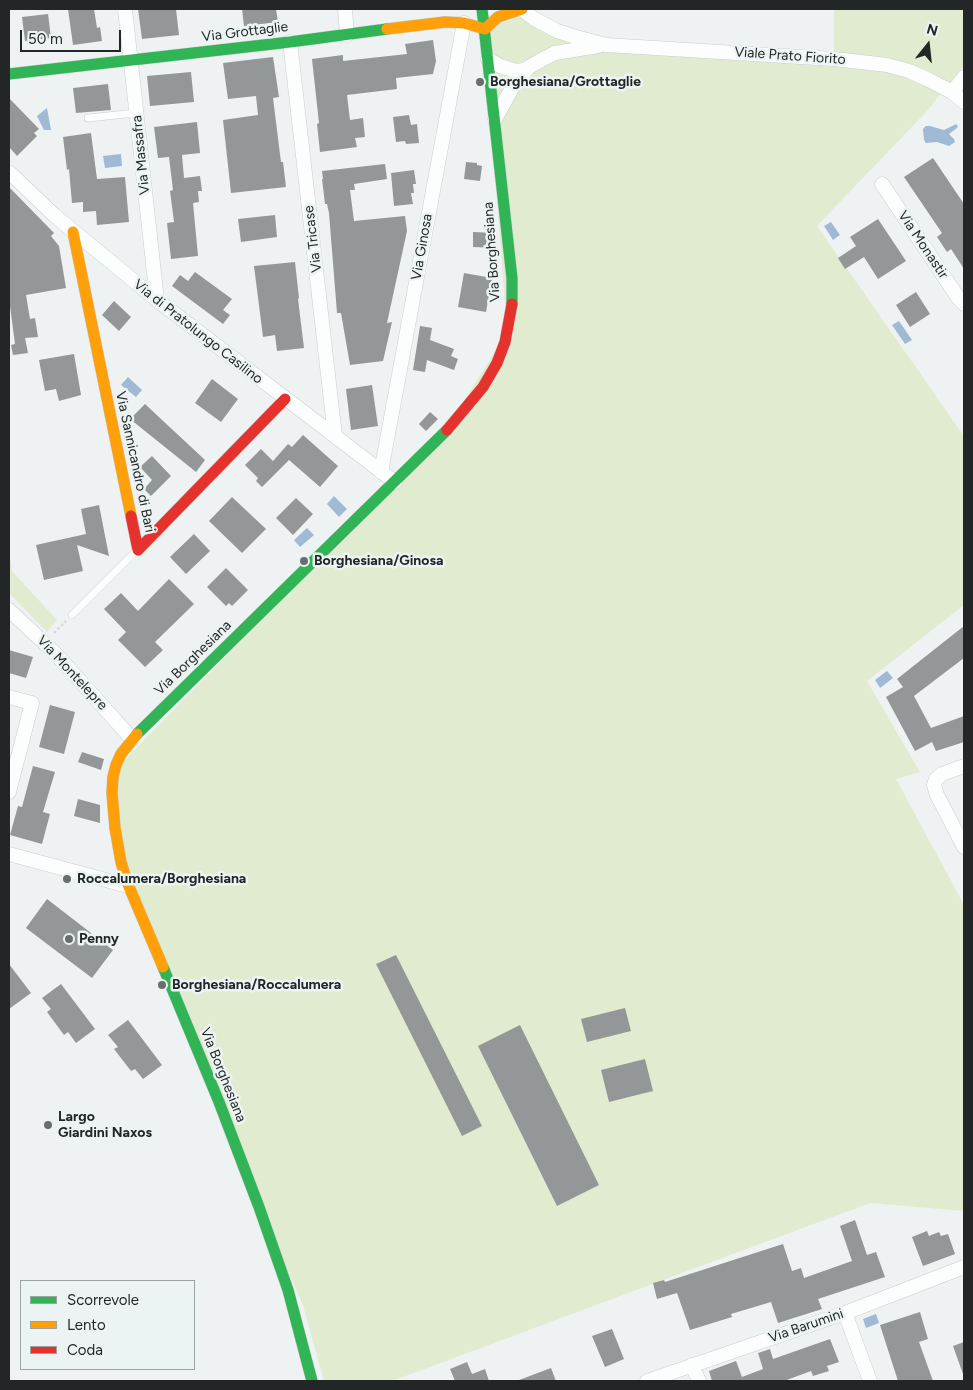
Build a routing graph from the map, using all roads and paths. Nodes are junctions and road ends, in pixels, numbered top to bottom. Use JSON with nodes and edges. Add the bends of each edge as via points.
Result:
{"nodes":[{"id":1,"x":124,"y":9,"type":"edge"},
{"id":2,"x":345,"y":9,"type":"edge"},
{"id":3,"x":482,"y":9,"type":"edge"},
{"id":4,"x":522,"y":9,"type":"edge"},
{"id":5,"x":464,"y":23,"type":"junction"},
{"id":6,"x":485,"y":29,"type":"junction"},
{"id":7,"x":347,"y":35,"type":"junction"},
{"id":8,"x":290,"y":42,"type":"junction"},
{"id":9,"x":606,"y":45,"type":"junction"},
{"id":10,"x":488,"y":60,"type":"junction"},
{"id":11,"x":130,"y":61,"type":"junction"},
{"id":12,"x":526,"y":69,"type":"junction"},
{"id":13,"x":9,"y":74,"type":"edge"},
{"id":14,"x":964,"y":78,"type":"edge"},
{"id":15,"x":952,"y":92,"type":"junction"},
{"id":16,"x":964,"y":102,"type":"edge"},
{"id":17,"x":136,"y":113,"type":"junction"},
{"id":18,"x":88,"y":118,"type":"dead end"},
{"id":19,"x":495,"y":119,"type":"junction"},
{"id":20,"x":9,"y":172,"type":"edge"},
{"id":21,"x":882,"y":184,"type":"dead end"},
{"id":22,"x":73,"y":232,"type":"junction"},
{"id":23,"x":157,"y":300,"type":"junction"},
{"id":24,"x":964,"y":304,"type":"edge"},
{"id":25,"x":285,"y":399,"type":"junction"},
{"id":26,"x":335,"y":436,"type":"junction"},
{"id":27,"x":381,"y":472,"type":"junction"},
{"id":28,"x":395,"y":482,"type":"junction"},
{"id":29,"x":138,"y":550,"type":"junction"},
{"id":30,"x":9,"y":610,"type":"edge"},
{"id":31,"x":72,"y":615,"type":"joint"},
{"id":32,"x":53,"y":634,"type":"dead end"},
{"id":33,"x":9,"y":696,"type":"edge"},
{"id":34,"x":132,"y":739,"type":"junction"},
{"id":35,"x":964,"y":766,"type":"edge"},
{"id":36,"x":9,"y":792,"type":"edge"},
{"id":37,"x":964,"y":847,"type":"edge"},
{"id":38,"x":9,"y":854,"type":"edge"},
{"id":39,"x":128,"y":886,"type":"junction"},
{"id":40,"x":964,"y":1267,"type":"edge"},
{"id":41,"x":845,"y":1313,"type":"junction"},
{"id":42,"x":692,"y":1365,"type":"junction"},
{"id":43,"x":312,"y":1381,"type":"edge"},
{"id":44,"x":647,"y":1381,"type":"edge"},
{"id":45,"x":699,"y":1381,"type":"edge"},
{"id":46,"x":870,"y":1381,"type":"edge"}],
"edges":[{"from":1,"to":11,"type":"street","name":"Via Massafra"},
{"from":2,"to":7,"type":"street"},
{"from":3,"to":6,"type":"street","name":"Via Borghesiana"},
{"from":4,"to":6,"type":"street","name":"Viale Prato Fiorito","via":[[498,18]]},
{"from":4,"to":9,"type":"street","name":"Viale Prato Fiorito","via":[[557,31]]},
{"from":5,"to":6,"type":"street","name":"Via Grottaglie"},
{"from":5,"to":7,"type":"street","name":"Via Grottaglie","via":[[446,22]]},
{"from":5,"to":27,"type":"street","name":"Via Ginosa"},
{"from":6,"to":10,"type":"street","name":"Via Borghesiana"},
{"from":7,"to":8,"type":"street","name":"Via Grottaglie"},
{"from":8,"to":11,"type":"street","name":"Via Grottaglie"},
{"from":8,"to":26,"type":"street","name":"Via Tricase"},
{"from":9,"to":12,"type":"street","name":"Viale Prato Fiorito","via":[[555,53]]},
{"from":9,"to":15,"type":"street","name":"Viale Prato Fiorito","via":[[870,62],[914,73]]},
{"from":10,"to":12,"type":"street","via":[[512,70]]},
{"from":10,"to":19,"type":"street","name":"Via Borghesiana"},
{"from":11,"to":13,"type":"street","name":"Via Grottaglie"},
{"from":11,"to":17,"type":"street","name":"Via Massafra"},
{"from":12,"to":19,"type":"street","name":"Viale Prato Fiorito","via":[[513,85]]},
{"from":14,"to":15,"type":"street"},
{"from":15,"to":16,"type":"street","name":"Viale Prato Fiorito"},
{"from":17,"to":18,"type":"lane"},
{"from":17,"to":23,"type":"street","name":"Via Massafra"},
{"from":19,"to":28,"type":"street","name":"Via Borghesiana","via":[[512,278],[512,308],[505,342],[483,387]]},
{"from":20,"to":22,"type":"street","name":"Via di Pratolungo Casilino"},
{"from":21,"to":24,"type":"street","name":"Via Monastir"},
{"from":22,"to":23,"type":"street","name":"Via di Pratolungo Casilino"},
{"from":22,"to":29,"type":"street","name":"Via Sannicandro di Bari"},
{"from":23,"to":25,"type":"street","name":"Via di Pratolungo Casilino"},
{"from":25,"to":26,"type":"street","name":"Via di Pratolungo Casilino"},
{"from":25,"to":29,"type":"street","name":"Via Sannicandro di Bari"},
{"from":26,"to":27,"type":"street","name":"Via di Pratolungo Casilino"},
{"from":27,"to":28,"type":"street","name":"Via di Pratolungo Casilino"},
{"from":28,"to":34,"type":"street","name":"Via Borghesiana"},
{"from":29,"to":31,"type":"lane"},
{"from":30,"to":34,"type":"street","name":"Via Montelepre","via":[[54,652]]},
{"from":31,"to":32,"type":"path"},
{"from":33,"to":36,"type":"street","via":[[32,703]]},
{"from":34,"to":39,"type":"street","name":"Via Borghesiana","via":[[118,760],[112,788],[116,834]]},
{"from":35,"to":37,"type":"street","via":[[942,774],[934,785]]},
{"from":38,"to":39,"type":"street"},
{"from":39,"to":43,"type":"street","name":"Via Borghesiana","via":[[256,1198],[288,1290]]},
{"from":40,"to":41,"type":"street","name":"Via Barumini"},
{"from":41,"to":42,"type":"street","name":"Via Barumini"},
{"from":41,"to":46,"type":"street"},
{"from":42,"to":44,"type":"street","name":"Via Barumini"},
{"from":42,"to":45,"type":"street"}]}
